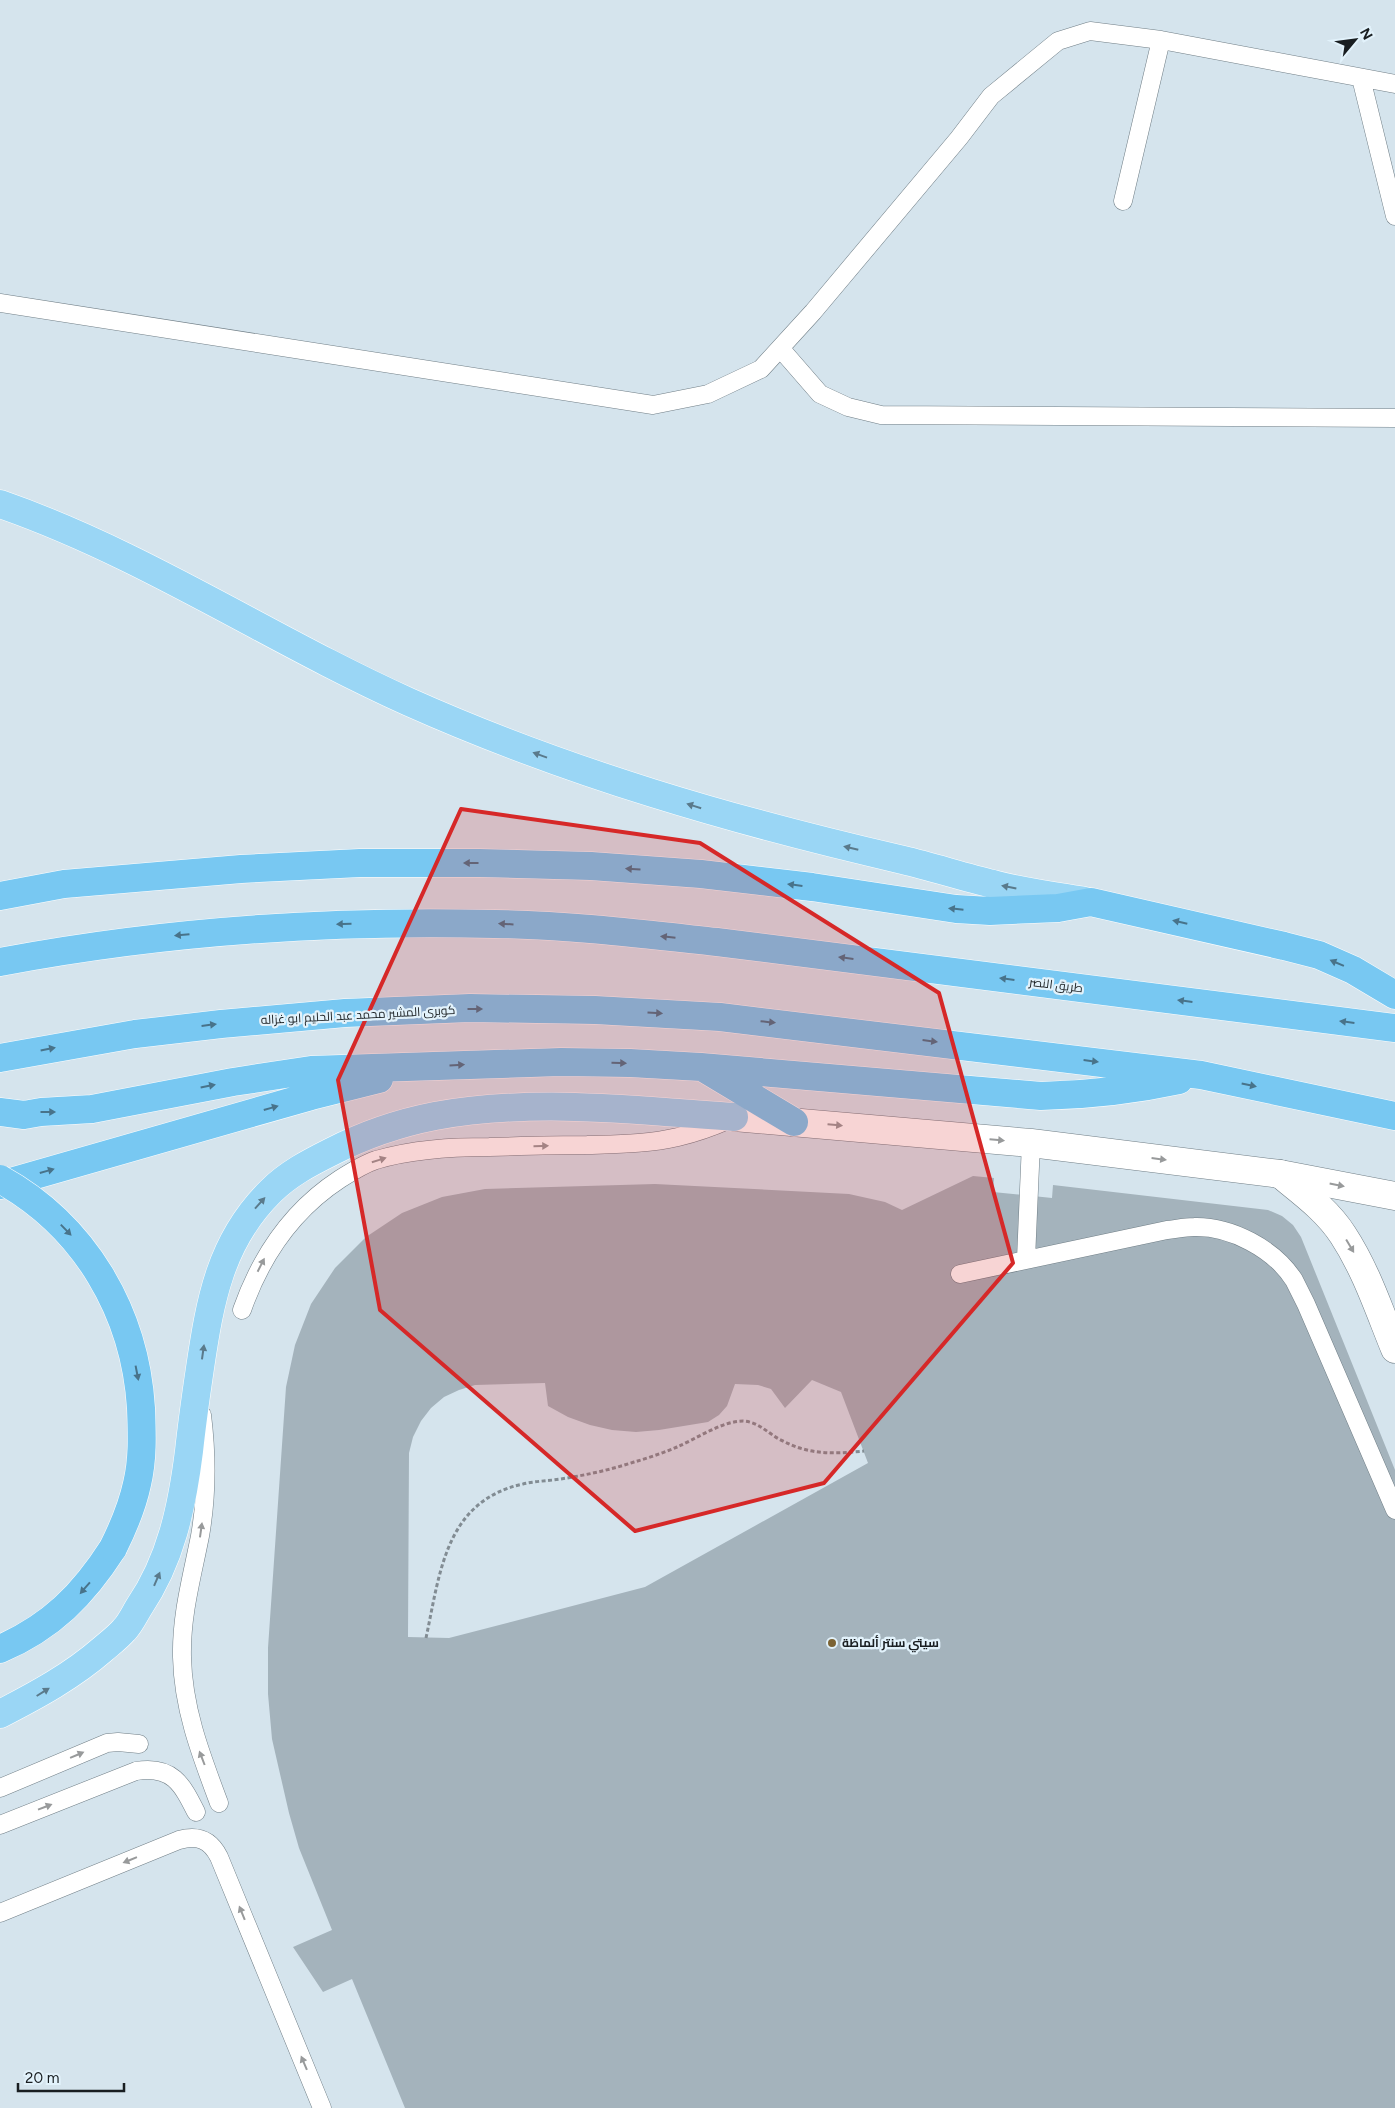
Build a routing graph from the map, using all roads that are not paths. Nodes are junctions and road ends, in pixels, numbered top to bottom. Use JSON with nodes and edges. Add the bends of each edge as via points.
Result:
{"nodes":[{"id":1,"x":1161,"y":40,"type":"junction"},
{"id":2,"x":1361,"y":78,"type":"junction"},
{"id":3,"x":1395,"y":84,"type":"edge"},
{"id":4,"x":1123,"y":201,"type":"dead end"},
{"id":5,"x":1395,"y":216,"type":"edge"},
{"id":6,"x":0,"y":303,"type":"edge"},
{"id":7,"x":780,"y":348,"type":"junction"},
{"id":8,"x":1395,"y":418,"type":"edge"},
{"id":9,"x":0,"y":504,"type":"edge"},
{"id":10,"x":0,"y":896,"type":"edge"},
{"id":11,"x":1091,"y":902,"type":"junction"},
{"id":12,"x":0,"y":962,"type":"edge"},
{"id":13,"x":1395,"y":995,"type":"edge"},
{"id":14,"x":1395,"y":1028,"type":"edge"},
{"id":15,"x":0,"y":1058,"type":"edge"},
{"id":16,"x":429,"y":1067,"type":"junction"},
{"id":17,"x":701,"y":1067,"type":"junction"},
{"id":18,"x":1201,"y":1075,"type":"junction"},
{"id":19,"x":0,"y":1112,"type":"edge"},
{"id":20,"x":1395,"y":1116,"type":"edge"},
{"id":21,"x":734,"y":1117,"type":"junction"},
{"id":22,"x":794,"y":1122,"type":"junction"},
{"id":23,"x":1031,"y":1143,"type":"junction"},
{"id":24,"x":1280,"y":1174,"type":"junction"},
{"id":25,"x":0,"y":1179,"type":"edge"},
{"id":26,"x":0,"y":1185,"type":"edge"},
{"id":27,"x":1395,"y":1196,"type":"edge"},
{"id":28,"x":1026,"y":1259,"type":"junction"},
{"id":29,"x":960,"y":1274,"type":"dead end"},
{"id":30,"x":242,"y":1310,"type":"dead end"},
{"id":31,"x":1395,"y":1349,"type":"edge"},
{"id":32,"x":198,"y":1384,"type":"junction"},
{"id":33,"x":1395,"y":1510,"type":"edge"},
{"id":34,"x":0,"y":1649,"type":"edge"},
{"id":35,"x":0,"y":1714,"type":"edge"},
{"id":36,"x":139,"y":1744,"type":"dead end"},
{"id":37,"x":0,"y":1788,"type":"edge"},
{"id":38,"x":219,"y":1803,"type":"dead end"},
{"id":39,"x":196,"y":1812,"type":"dead end"},
{"id":40,"x":0,"y":1825,"type":"edge"},
{"id":41,"x":0,"y":1912,"type":"edge"},
{"id":42,"x":322,"y":2108,"type":"edge"}],
"edges":[{"from":1,"to":2,"type":"lane"},
{"from":1,"to":4,"type":"lane"},
{"from":1,"to":7,"type":"lane","via":[[1090,32],[1058,41],[1022,69],[991,96]]},
{"from":2,"to":3,"type":"lane"},
{"from":2,"to":5,"type":"lane"},
{"from":6,"to":7,"type":"lane","via":[[653,405],[708,394],[761,368]]},
{"from":7,"to":8,"type":"lane","via":[[820,394],[848,407],[881,414]]},
{"from":11,"to":9,"type":"main road","one_way":true,"via":[[995,885],[734,819],[513,746],[381,689],[145,566]]},
{"from":11,"to":10,"type":"highway","one_way":true,"via":[[1058,908],[956,909],[702,874],[591,866],[479,863],[241,869],[64,884]]},
{"from":13,"to":11,"type":"highway","one_way":true,"via":[[1353,970],[1320,956]]},
{"from":14,"to":12,"type":"highway","name":"طريق النصر","one_way":true,"via":[[717,942],[607,930],[497,924],[276,926],[166,936]]},
{"from":15,"to":18,"type":"highway","name":"كوبرى المشير محمد عبد الحليم ابو غزاله","one_way":true,"via":[[145,1033],[221,1024],[345,1014],[490,1009],[595,1010],[720,1016]]},
{"from":16,"to":17,"type":"highway","one_way":true,"via":[[561,1062]]},
{"from":19,"to":16,"type":"highway","one_way":true,"via":[[24,1115],[92,1109],[301,1072]]},
{"from":26,"to":16,"type":"highway","one_way":true,"via":[[311,1096]]},
{"from":17,"to":18,"type":"highway","via":[[1041,1096],[1122,1091]]},
{"from":17,"to":22,"type":"highway"},
{"from":18,"to":20,"type":"highway","one_way":true},
{"from":21,"to":22,"type":"street"},
{"from":30,"to":21,"type":"lane","one_way":true,"via":[[265,1255],[301,1209],[348,1173],[375,1160],[460,1147],[646,1143],[706,1129]]},
{"from":32,"to":21,"type":"main road","one_way":true,"via":[[211,1301],[239,1230],[254,1209],[291,1174],[352,1141],[393,1126],[436,1116],[494,1108],[586,1106]]},
{"from":22,"to":23,"type":"street","one_way":true},
{"from":23,"to":24,"type":"street","one_way":true},
{"from":23,"to":28,"type":"lane"},
{"from":24,"to":27,"type":"street","one_way":true},
{"from":24,"to":31,"type":"street","one_way":true,"via":[[1314,1201],[1342,1233],[1364,1270]]},
{"from":25,"to":34,"type":"highway","one_way":true,"bridge":true,"via":[[44,1208],[69,1232],[108,1287],[123,1318],[133,1350],[140,1384],[142,1452],[130,1509],[113,1548],[95,1576],[47,1623]]},
{"from":28,"to":29,"type":"lane"},
{"from":28,"to":33,"type":"lane","via":[[1195,1227],[1223,1231],[1250,1241],[1274,1258],[1293,1279]]},
{"from":35,"to":32,"type":"main road","one_way":true,"via":[[80,1669],[124,1631],[154,1586],[172,1540],[183,1497]]},
{"from":38,"to":32,"type":"lane","one_way":true,"via":[[192,1731],[182,1656],[186,1600],[205,1500],[206,1460]]},
{"from":37,"to":36,"type":"lane","one_way":true,"via":[[102,1745],[118,1742]]},
{"from":40,"to":39,"type":"lane","one_way":true,"via":[[148,1769],[173,1777],[183,1786]]},
{"from":42,"to":41,"type":"lane","one_way":true,"via":[[218,1856],[207,1841],[198,1838],[179,1840]]}]}
